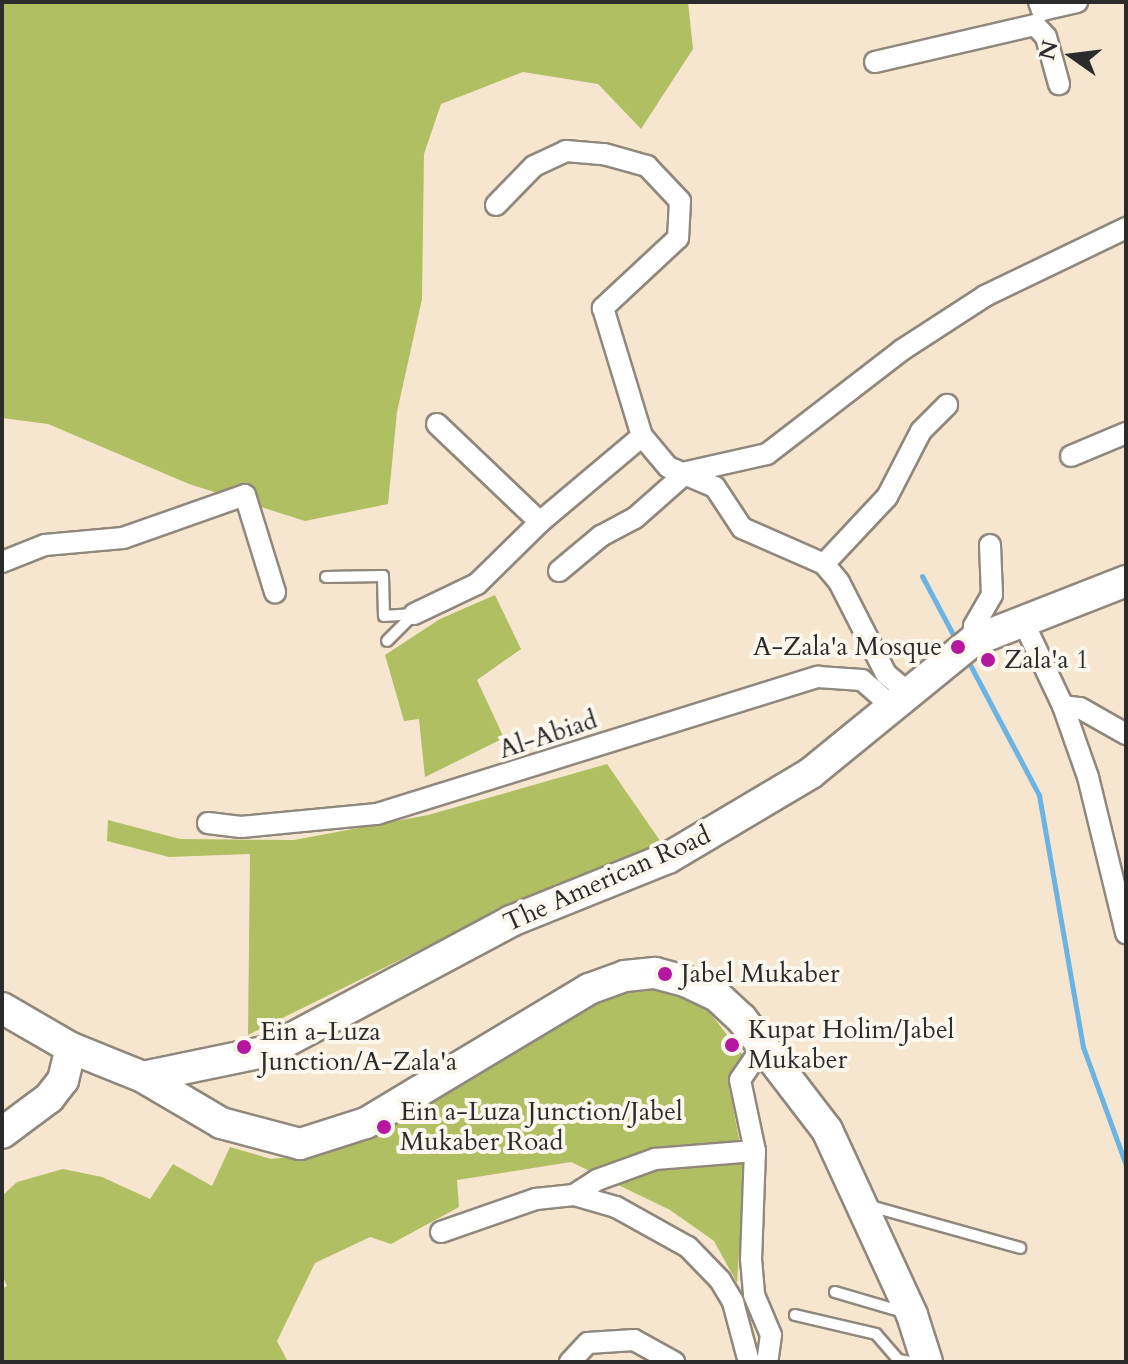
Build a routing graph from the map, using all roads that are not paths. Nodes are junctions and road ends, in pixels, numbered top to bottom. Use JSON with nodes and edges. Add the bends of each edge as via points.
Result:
{"nodes":[{"id":1,"x":1077,"y":2,"type":"edge"},
{"id":2,"x":1039,"y":12,"type":"edge"},
{"id":3,"x":875,"y":62,"type":"dead end"},
{"id":4,"x":1059,"y":84,"type":"dead end"},
{"id":5,"x":496,"y":205,"type":"dead end"},
{"id":6,"x":1126,"y":228,"type":"edge"},
{"id":7,"x":947,"y":405,"type":"dead end"},
{"id":8,"x":437,"y":424,"type":"dead end"},
{"id":9,"x":1126,"y":433,"type":"edge"},
{"id":10,"x":642,"y":436,"type":"junction"},
{"id":11,"x":1071,"y":456,"type":"dead end"},
{"id":12,"x":687,"y":472,"type":"junction"},
{"id":13,"x":540,"y":522,"type":"junction"},
{"id":14,"x":990,"y":545,"type":"dead end"},
{"id":15,"x":2,"y":562,"type":"edge"},
{"id":16,"x":824,"y":564,"type":"junction"},
{"id":17,"x":559,"y":571,"type":"dead end"},
{"id":18,"x":326,"y":577,"type":"dead end"},
{"id":19,"x":1126,"y":581,"type":"edge"},
{"id":20,"x":275,"y":592,"type":"dead end"},
{"id":21,"x":414,"y":614,"type":"junction"},
{"id":22,"x":1022,"y":619,"type":"junction"},
{"id":23,"x":387,"y":641,"type":"dead end"},
{"id":24,"x":973,"y":641,"type":"junction"},
{"id":25,"x":898,"y":698,"type":"junction"},
{"id":26,"x":1063,"y":706,"type":"junction"},
{"id":27,"x":1126,"y":734,"type":"edge"},
{"id":28,"x":208,"y":823,"type":"dead end"},
{"id":29,"x":1126,"y":933,"type":"edge"},
{"id":30,"x":2,"y":1008,"type":"edge"},
{"id":31,"x":763,"y":1046,"type":"junction"},
{"id":32,"x":71,"y":1048,"type":"junction"},
{"id":33,"x":143,"y":1077,"type":"junction"},
{"id":34,"x":2,"y":1133,"type":"edge"},
{"id":35,"x":755,"y":1151,"type":"junction"},
{"id":36,"x":574,"y":1195,"type":"junction"},
{"id":37,"x":864,"y":1204,"type":"junction"},
{"id":38,"x":441,"y":1232,"type":"dead end"},
{"id":39,"x":1020,"y":1248,"type":"dead end"},
{"id":40,"x":835,"y":1292,"type":"dead end"},
{"id":41,"x":795,"y":1315,"type":"dead end"},
{"id":42,"x":912,"y":1315,"type":"junction"},
{"id":43,"x":570,"y":1362,"type":"edge"},
{"id":44,"x":674,"y":1362,"type":"edge"},
{"id":45,"x":749,"y":1362,"type":"edge"},
{"id":46,"x":767,"y":1362,"type":"edge"},
{"id":47,"x":910,"y":1362,"type":"edge"},
{"id":48,"x":927,"y":1362,"type":"edge"}],
"edges":[{"from":1,"to":2,"type":"street"},
{"from":2,"to":3,"type":"street"},
{"from":2,"to":4,"type":"street"},
{"from":5,"to":10,"type":"street","via":[[534,166],[566,151],[647,166],[680,201],[678,238],[603,308]]},
{"from":6,"to":12,"type":"street","via":[[985,296],[902,350],[767,454]]},
{"from":7,"to":16,"type":"street","via":[[921,431],[887,497]]},
{"from":8,"to":13,"type":"street"},
{"from":9,"to":11,"type":"street"},
{"from":10,"to":12,"type":"street","via":[[668,467]]},
{"from":10,"to":13,"type":"street"},
{"from":12,"to":16,"type":"street","via":[[715,487],[742,528]]},
{"from":12,"to":17,"type":"street","via":[[635,518],[601,536]]},
{"from":13,"to":21,"type":"street","via":[[477,584]]},
{"from":14,"to":24,"type":"street","via":[[992,595],[974,626]]},
{"from":15,"to":20,"type":"street","via":[[45,545],[123,538],[245,495]]},
{"from":16,"to":25,"type":"street","via":[[845,593]]},
{"from":18,"to":21,"type":"lane","via":[[383,576],[384,616]]},
{"from":19,"to":22,"type":"street","name":"The American Road"},
{"from":21,"to":23,"type":"lane"},
{"from":22,"to":24,"type":"street","name":"The American Road"},
{"from":22,"to":26,"type":"street"},
{"from":24,"to":25,"type":"street","name":"The American Road"},
{"from":25,"to":28,"type":"street","name":"Al-Abiad","via":[[862,680],[818,677],[377,814],[241,827]]},
{"from":25,"to":33,"type":"street","name":"The American Road","via":[[848,744],[771,801],[668,858],[511,921],[268,1051]]},
{"from":26,"to":27,"type":"street","via":[[1080,708]]},
{"from":26,"to":29,"type":"street","via":[[1107,841]]},
{"from":30,"to":32,"type":"street"},
{"from":31,"to":33,"type":"street","via":[[717,996],[655,973],[625,976],[560,1002],[366,1123],[300,1144],[221,1123]]},
{"from":31,"to":35,"type":"street","via":[[740,1080]]},
{"from":31,"to":37,"type":"street","via":[[827,1130]]},
{"from":32,"to":33,"type":"street"},
{"from":32,"to":34,"type":"street","via":[[63,1080],[49,1098]]},
{"from":35,"to":36,"type":"street","via":[[655,1159],[597,1180]]},
{"from":35,"to":46,"type":"street","via":[[751,1259],[754,1295],[771,1335]]},
{"from":36,"to":38,"type":"street","via":[[536,1199]]},
{"from":36,"to":45,"type":"street","via":[[616,1207],[688,1247],[733,1302]]},
{"from":37,"to":39,"type":"lane"},
{"from":37,"to":42,"type":"street"},
{"from":40,"to":42,"type":"lane"},
{"from":41,"to":47,"type":"lane","via":[[876,1334],[899,1360]]},
{"from":42,"to":48,"type":"street"},
{"from":43,"to":44,"type":"street","via":[[588,1343],[634,1340]]}]}
